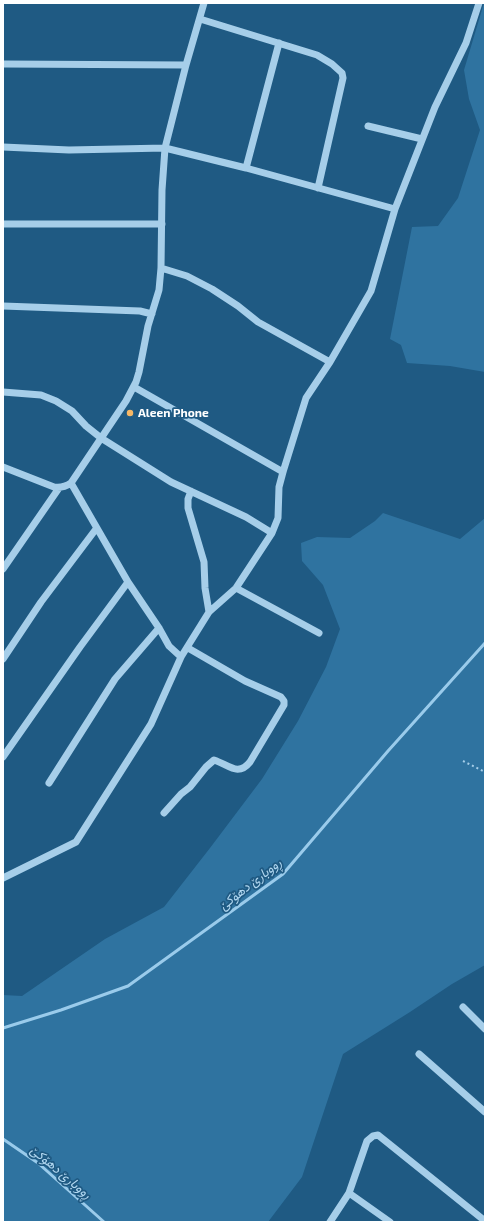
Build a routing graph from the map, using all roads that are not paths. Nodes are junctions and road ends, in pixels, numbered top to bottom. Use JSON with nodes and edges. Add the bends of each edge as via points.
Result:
{"nodes":[{"id":1,"x":204,"y":3,"type":"edge"},
{"id":2,"x":479,"y":3,"type":"edge"},
{"id":3,"x":200,"y":18,"type":"junction"},
{"id":4,"x":279,"y":43,"type":"junction"},
{"id":5,"x":3,"y":64,"type":"edge"},
{"id":6,"x":186,"y":65,"type":"junction"},
{"id":7,"x":368,"y":126,"type":"dead end"},
{"id":8,"x":422,"y":139,"type":"junction"},
{"id":9,"x":3,"y":147,"type":"edge"},
{"id":10,"x":165,"y":148,"type":"junction"},
{"id":11,"x":246,"y":168,"type":"junction"},
{"id":12,"x":318,"y":188,"type":"junction"},
{"id":13,"x":396,"y":209,"type":"junction"},
{"id":14,"x":3,"y":224,"type":"edge"},
{"id":15,"x":162,"y":224,"type":"junction"},
{"id":16,"x":161,"y":268,"type":"junction"},
{"id":17,"x":3,"y":306,"type":"edge"},
{"id":18,"x":152,"y":314,"type":"junction"},
{"id":19,"x":330,"y":362,"type":"junction"},
{"id":20,"x":134,"y":387,"type":"junction"},
{"id":21,"x":3,"y":392,"type":"edge"},
{"id":22,"x":101,"y":438,"type":"junction"},
{"id":23,"x":3,"y":467,"type":"edge"},
{"id":24,"x":283,"y":472,"type":"junction"},
{"id":25,"x":71,"y":483,"type":"junction"},
{"id":26,"x":59,"y":488,"type":"junction"},
{"id":27,"x":191,"y":491,"type":"junction"},
{"id":28,"x":96,"y":529,"type":"junction"},
{"id":29,"x":272,"y":533,"type":"junction"},
{"id":30,"x":5,"y":561,"type":"edge"},
{"id":31,"x":3,"y":569,"type":"edge"},
{"id":32,"x":128,"y":582,"type":"junction"},
{"id":33,"x":236,"y":588,"type":"junction"},
{"id":34,"x":209,"y":612,"type":"junction"},
{"id":35,"x":159,"y":628,"type":"junction"},
{"id":36,"x":319,"y":633,"type":"dead end"},
{"id":37,"x":188,"y":648,"type":"junction"},
{"id":38,"x":181,"y":657,"type":"junction"},
{"id":39,"x":3,"y":659,"type":"edge"},
{"id":40,"x":3,"y":757,"type":"edge"},
{"id":41,"x":49,"y":783,"type":"dead end"},
{"id":42,"x":164,"y":813,"type":"dead end"},
{"id":43,"x":3,"y":878,"type":"edge"},
{"id":44,"x":463,"y":1007,"type":"dead end"},
{"id":45,"x":485,"y":1029,"type":"edge"},
{"id":46,"x":419,"y":1054,"type":"dead end"},
{"id":47,"x":485,"y":1112,"type":"edge"},
{"id":48,"x":348,"y":1193,"type":"junction"},
{"id":49,"x":485,"y":1221,"type":"edge"},
{"id":50,"x":330,"y":1222,"type":"edge"},
{"id":51,"x":390,"y":1222,"type":"edge"}],
"edges":[{"from":1,"to":3,"type":"street"},
{"from":2,"to":8,"type":"street","via":[[466,43]]},
{"from":3,"to":4,"type":"street"},
{"from":3,"to":6,"type":"street"},
{"from":4,"to":11,"type":"street"},
{"from":4,"to":12,"type":"street","via":[[318,55],[342,73],[343,78]]},
{"from":5,"to":6,"type":"street"},
{"from":6,"to":10,"type":"street"},
{"from":7,"to":8,"type":"street"},
{"from":8,"to":13,"type":"street"},
{"from":9,"to":10,"type":"street","via":[[69,150]]},
{"from":10,"to":11,"type":"street"},
{"from":10,"to":15,"type":"street"},
{"from":11,"to":12,"type":"street"},
{"from":12,"to":13,"type":"street"},
{"from":13,"to":19,"type":"street","via":[[371,291]]},
{"from":14,"to":15,"type":"street"},
{"from":15,"to":16,"type":"street"},
{"from":16,"to":18,"type":"street","via":[[159,290]]},
{"from":16,"to":19,"type":"street","via":[[187,276],[212,289],[258,322]]},
{"from":17,"to":18,"type":"street","via":[[140,311]]},
{"from":18,"to":20,"type":"street"},
{"from":19,"to":24,"type":"street","via":[[306,398]]},
{"from":20,"to":22,"type":"street"},
{"from":20,"to":24,"type":"street"},
{"from":21,"to":22,"type":"street","via":[[41,395],[56,401],[72,411]]},
{"from":22,"to":25,"type":"street"},
{"from":22,"to":27,"type":"street","via":[[171,482]]},
{"from":23,"to":26,"type":"street"},
{"from":24,"to":29,"type":"street","via":[[279,487],[278,518]]},
{"from":25,"to":26,"type":"street"},
{"from":25,"to":28,"type":"street"},
{"from":26,"to":30,"type":"street"},
{"from":27,"to":29,"type":"street"},
{"from":27,"to":34,"type":"street","via":[[188,508],[204,562]]},
{"from":28,"to":32,"type":"street"},
{"from":28,"to":39,"type":"street","via":[[41,602]]},
{"from":29,"to":33,"type":"street"},
{"from":30,"to":31,"type":"street"},
{"from":32,"to":35,"type":"street"},
{"from":32,"to":40,"type":"street"},
{"from":33,"to":34,"type":"street"},
{"from":33,"to":36,"type":"street"},
{"from":34,"to":37,"type":"street"},
{"from":35,"to":38,"type":"street","via":[[169,646]]},
{"from":35,"to":41,"type":"street","via":[[115,679]]},
{"from":37,"to":38,"type":"street"},
{"from":37,"to":42,"type":"street","via":[[245,681],[280,697],[284,705],[244,769],[238,770],[214,760]]},
{"from":38,"to":43,"type":"street","via":[[151,724],[76,842]]},
{"from":44,"to":45,"type":"street"},
{"from":46,"to":47,"type":"street"},
{"from":48,"to":49,"type":"street","via":[[367,1141],[378,1134]]},
{"from":48,"to":50,"type":"street"},
{"from":48,"to":51,"type":"street"}]}
